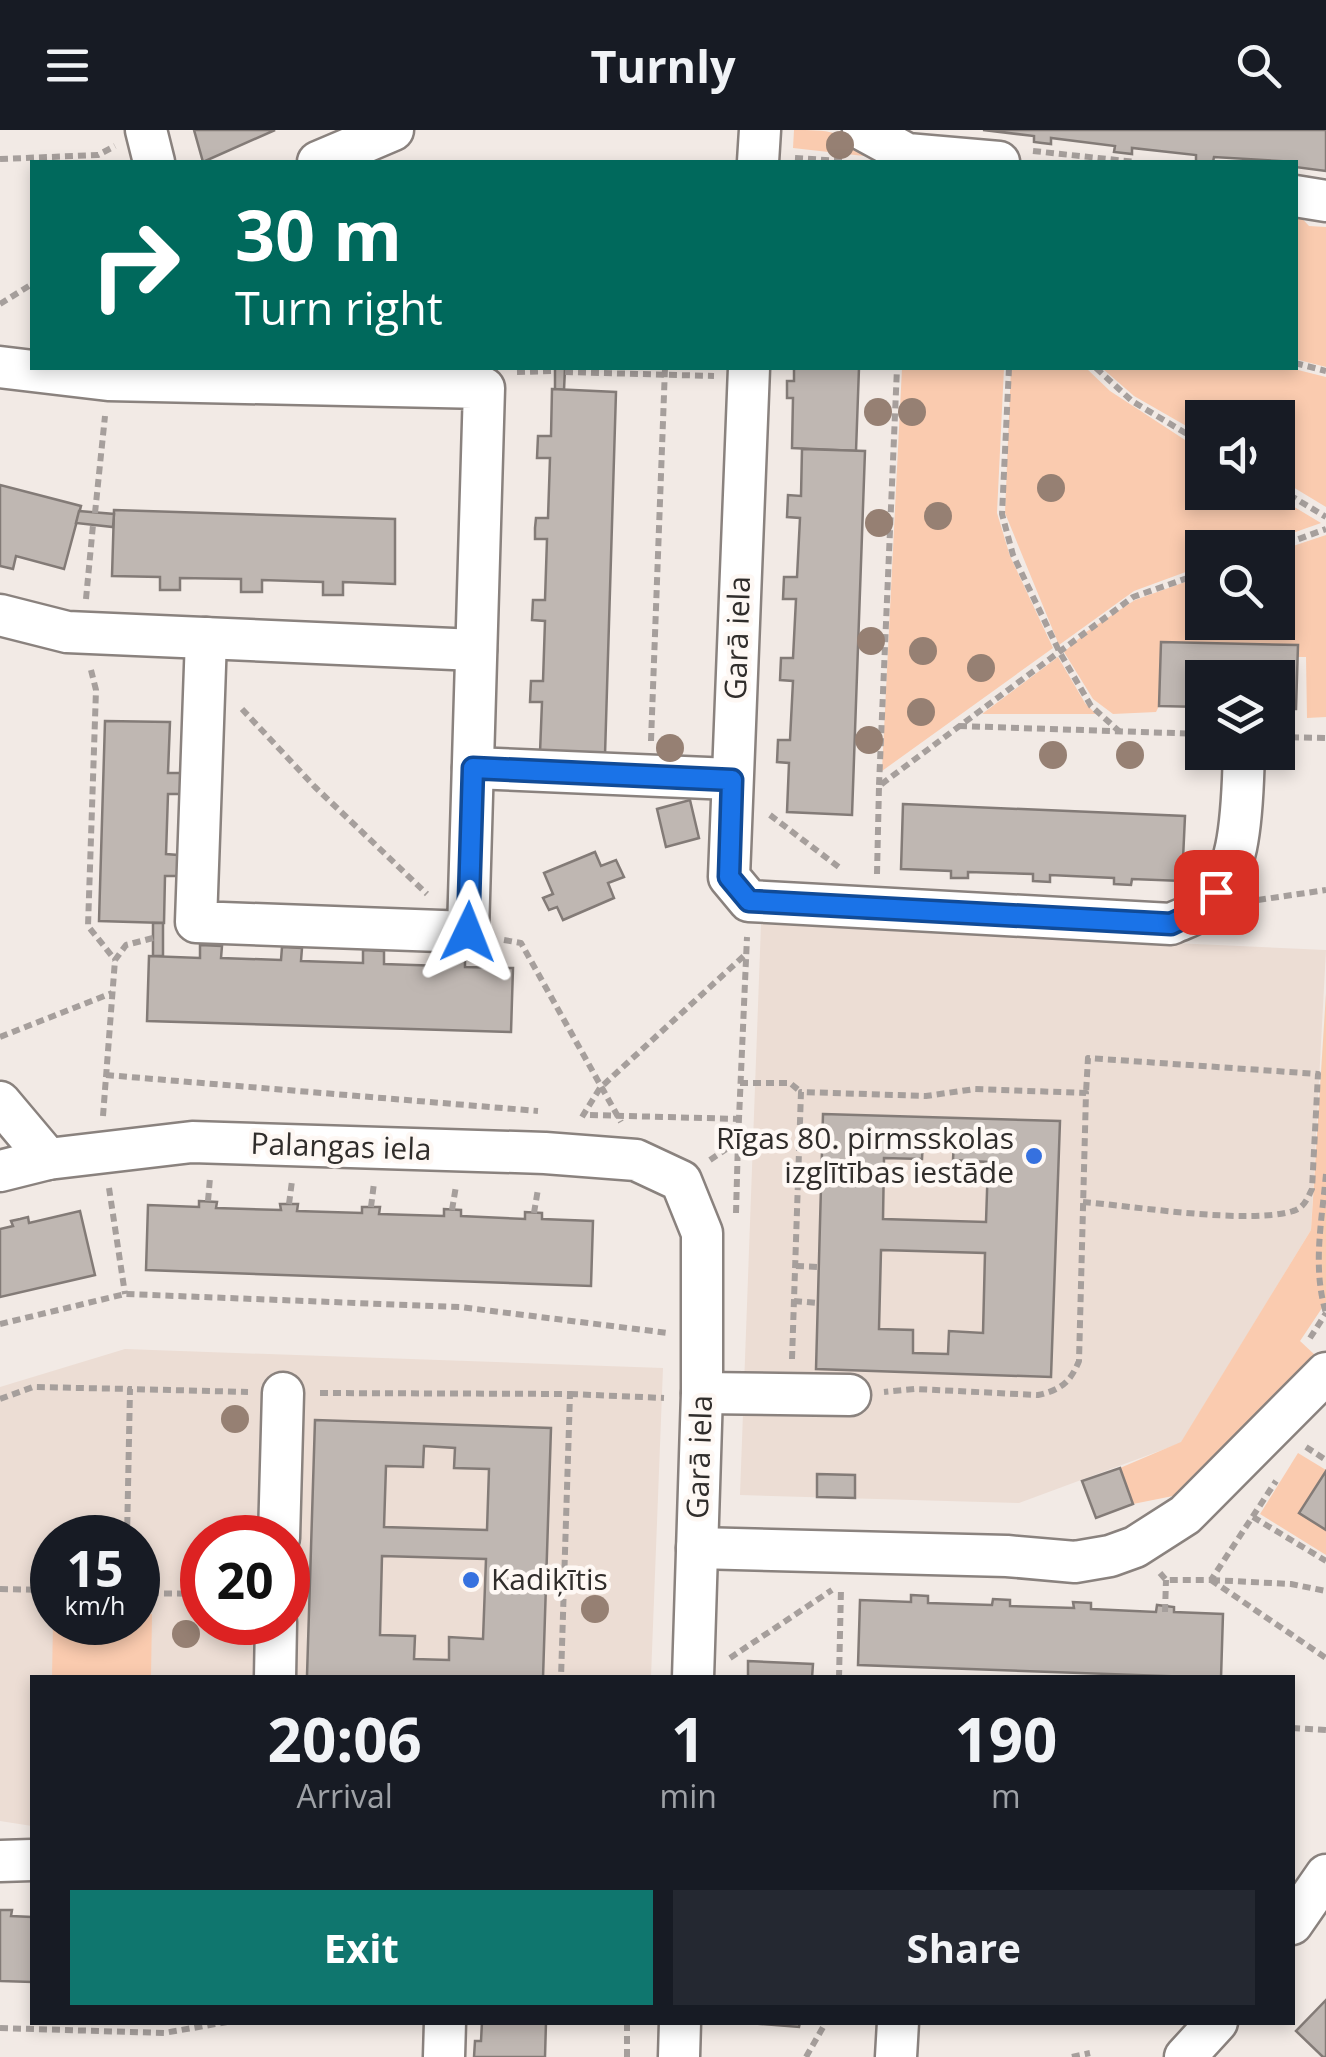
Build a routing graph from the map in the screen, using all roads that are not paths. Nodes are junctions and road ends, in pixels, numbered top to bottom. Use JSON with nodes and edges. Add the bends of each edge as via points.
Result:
{"nodes":[{"id":1,"x":863,"y":130,"type":"edge"},
{"id":2,"x":389,"y":131,"type":"edge"},
{"id":3,"x":323,"y":160,"type":"edge"},
{"id":4,"x":976,"y":160,"type":"edge"},
{"id":5,"x":1298,"y":197,"type":"edge"},
{"id":6,"x":1326,"y":202,"type":"edge"},
{"id":7,"x":0,"y":367,"type":"edge"},
{"id":8,"x":749,"y":372,"type":"edge"},
{"id":9,"x":0,"y":614,"type":"edge"},
{"id":10,"x":206,"y":650,"type":"junction"},
{"id":11,"x":476,"y":650,"type":"junction"},
{"id":12,"x":473,"y":768,"type":"junction"},
{"id":13,"x":1243,"y":770,"type":"edge"},
{"id":14,"x":732,"y":780,"type":"junction"},
{"id":15,"x":0,"y":1102,"type":"edge"},
{"id":16,"x":48,"y":1159,"type":"junction"},
{"id":17,"x":0,"y":1171,"type":"edge"},
{"id":18,"x":681,"y":1181,"type":"joint"},
{"id":19,"x":1316,"y":1358,"type":"edge"},
{"id":20,"x":283,"y":1393,"type":"road end"},
{"id":21,"x":850,"y":1396,"type":"road end"},
{"id":22,"x":702,"y":1397,"type":"junction"},
{"id":23,"x":280,"y":1515,"type":"edge"},
{"id":24,"x":697,"y":1548,"type":"junction"},
{"id":25,"x":276,"y":1645,"type":"edge"},
{"id":26,"x":705,"y":1672,"type":"edge"},
{"id":27,"x":275,"y":1675,"type":"edge"},
{"id":28,"x":30,"y":1860,"type":"edge"},
{"id":29,"x":0,"y":1861,"type":"edge"},
{"id":30,"x":445,"y":2025,"type":"edge"},
{"id":31,"x":680,"y":2025,"type":"edge"},
{"id":32,"x":898,"y":2025,"type":"edge"},
{"id":33,"x":1214,"y":2025,"type":"edge"},
{"id":34,"x":444,"y":2057,"type":"edge"},
{"id":35,"x":679,"y":2057,"type":"edge"},
{"id":36,"x":896,"y":2057,"type":"edge"},
{"id":37,"x":1185,"y":2057,"type":"edge"}],
"edges":[{"from":1,"to":4,"type":"street","via":[[907,154]]},
{"from":2,"to":3,"type":"street"},
{"from":5,"to":6,"type":"street"},
{"from":7,"to":11,"type":"street","via":[[108,380],[484,388]]},
{"from":8,"to":14,"type":"street","name":"Garā iela"},
{"from":9,"to":10,"type":"street","via":[[67,632]]},
{"from":10,"to":11,"type":"street"},
{"from":10,"to":12,"type":"street","via":[[196,922],[468,932]]},
{"from":11,"to":12,"type":"street"},
{"from":12,"to":14,"type":"street"},
{"from":13,"to":14,"type":"street","name":"Garā iela","via":[[1240,839],[1227,876],[1204,908],[1171,924],[877,902],[749,901],[729,877]]},
{"from":15,"to":16,"type":"street"},
{"from":16,"to":17,"type":"street","name":"Palangas iela"},
{"from":16,"to":18,"type":"street","name":"Palangas iela","via":[[192,1142],[545,1153],[636,1160]]},
{"from":18,"to":22,"type":"street","name":"Garā iela","via":[[702,1233]]},
{"from":19,"to":24,"type":"street","via":[[1185,1515],[1110,1556],[1075,1562]]},
{"from":20,"to":23,"type":"street"},
{"from":21,"to":22,"type":"street"},
{"from":22,"to":24,"type":"street","name":"Garā iela"},
{"from":24,"to":26,"type":"street","name":"Garā iela"},
{"from":25,"to":27,"type":"street"},
{"from":28,"to":29,"type":"street"},
{"from":30,"to":34,"type":"street"},
{"from":31,"to":35,"type":"street"},
{"from":32,"to":36,"type":"street"},
{"from":33,"to":37,"type":"street"}]}
